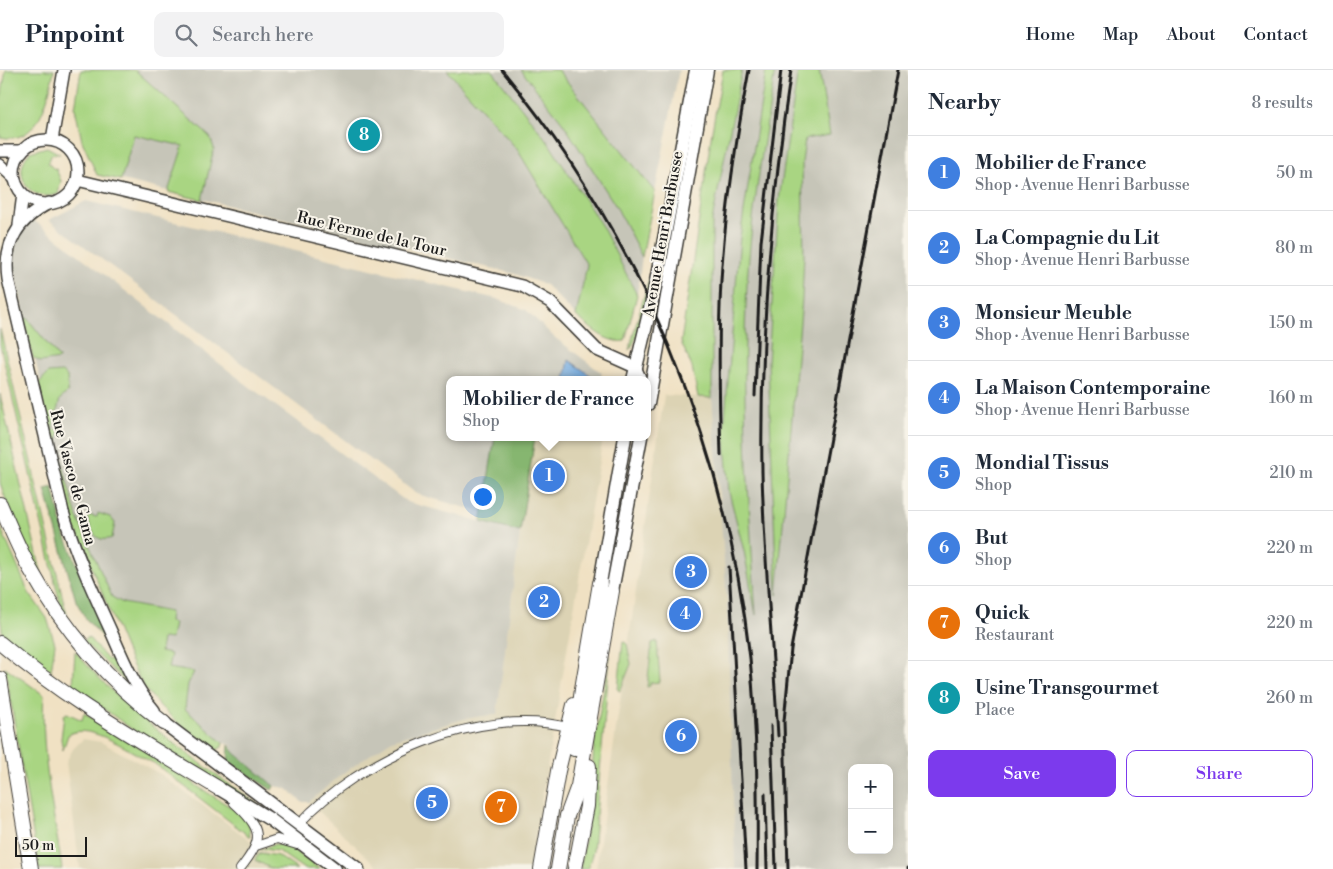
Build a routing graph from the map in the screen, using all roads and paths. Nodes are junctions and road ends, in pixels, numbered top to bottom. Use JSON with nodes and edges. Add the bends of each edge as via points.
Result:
{"nodes":[{"id":1,"x":64,"y":70,"type":"edge"},
{"id":2,"x":696,"y":70,"type":"edge"},
{"id":3,"x":707,"y":70,"type":"edge"},
{"id":4,"x":52,"y":140,"type":"junction"},
{"id":5,"x":22,"y":151,"type":"junction"},
{"id":6,"x":0,"y":152,"type":"edge"},
{"id":7,"x":0,"y":165,"type":"edge"},
{"id":8,"x":15,"y":179,"type":"junction"},
{"id":9,"x":77,"y":180,"type":"junction"},
{"id":10,"x":23,"y":194,"type":"junction"},
{"id":11,"x":49,"y":203,"type":"junction"},
{"id":12,"x":18,"y":225,"type":"junction"},
{"id":13,"x":634,"y":373,"type":"edge"},
{"id":14,"x":651,"y":387,"type":"edge"},
{"id":15,"x":624,"y":441,"type":"edge"},
{"id":16,"x":640,"y":441,"type":"edge"},
{"id":17,"x":0,"y":504,"type":"edge"},
{"id":18,"x":606,"y":587,"type":"junction"},
{"id":19,"x":0,"y":643,"type":"edge"},
{"id":20,"x":0,"y":679,"type":"edge"},
{"id":21,"x":582,"y":689,"type":"junction"},
{"id":22,"x":164,"y":722,"type":"junction"},
{"id":23,"x":568,"y":727,"type":"junction"},
{"id":24,"x":8,"y":730,"type":"junction"},
{"id":25,"x":585,"y":743,"type":"junction"},
{"id":26,"x":218,"y":788,"type":"junction"},
{"id":27,"x":572,"y":799,"type":"junction"},
{"id":28,"x":299,"y":824,"type":"junction"},
{"id":29,"x":256,"y":846,"type":"junction"},
{"id":30,"x":316,"y":855,"type":"junction"},
{"id":31,"x":24,"y":869,"type":"edge"},
{"id":32,"x":31,"y":869,"type":"edge"},
{"id":33,"x":240,"y":869,"type":"edge"},
{"id":34,"x":335,"y":869,"type":"edge"},
{"id":35,"x":358,"y":869,"type":"edge"},
{"id":36,"x":541,"y":869,"type":"edge"},
{"id":37,"x":558,"y":869,"type":"edge"},
{"id":38,"x":575,"y":869,"type":"edge"}],
"edges":[{"from":1,"to":4,"type":"street"},
{"from":2,"to":13,"type":"main road","name":"Avenue Henri Barbusse","via":[[654,292]]},
{"from":3,"to":14,"type":"main road","name":"Avenue Henri Barbusse"},
{"from":4,"to":5,"type":"street","via":[[35,142]]},
{"from":4,"to":9,"type":"street","via":[[65,146],[72,154]]},
{"from":5,"to":6,"type":"street"},
{"from":5,"to":8,"type":"street","via":[[15,164]]},
{"from":7,"to":8,"type":"street"},
{"from":8,"to":10,"type":"street"},
{"from":9,"to":11,"type":"street","via":[[67,195]]},
{"from":9,"to":13,"type":"street","name":"Rue Ferme de la Tour","via":[[522,286],[550,302],[597,350]]},
{"from":10,"to":11,"type":"street","via":[[37,202]]},
{"from":10,"to":12,"type":"street","name":"Rue Vasco de Gama"},
{"from":11,"to":12,"type":"street","name":"Rue Vasco de Gama"},
{"from":12,"to":22,"type":"street","name":"Rue Vasco de Gama","via":[[8,249],[6,267],[72,544],[121,653],[146,700]]},
{"from":15,"to":18,"type":"main road"},
{"from":16,"to":18,"type":"main road"},
{"from":17,"to":22,"type":"highway","via":[[28,566],[56,611],[107,674]]},
{"from":18,"to":21,"type":"highway"},
{"from":18,"to":25,"type":"highway"},
{"from":19,"to":26,"type":"highway","via":[[22,663],[74,699]]},
{"from":20,"to":24,"type":"highway"},
{"from":21,"to":23,"type":"highway"},
{"from":21,"to":27,"type":"highway","via":[[568,787]]},
{"from":22,"to":28,"type":"main road"},
{"from":23,"to":28,"type":"street","via":[[538,721],[468,728],[417,744],[374,765],[339,789]]},
{"from":23,"to":36,"type":"highway"},
{"from":24,"to":31,"type":"highway"},
{"from":24,"to":32,"type":"highway"},
{"from":25,"to":27,"type":"highway","via":[[578,786]]},
{"from":25,"to":38,"type":"highway","via":[[590,756],[587,806]]},
{"from":26,"to":29,"type":"street","via":[[253,821]]},
{"from":26,"to":30,"type":"main road","via":[[271,820]]},
{"from":27,"to":37,"type":"highway"},
{"from":28,"to":35,"type":"main road"},
{"from":29,"to":30,"type":"street","via":[[277,840],[291,842]]},
{"from":29,"to":33,"type":"street"},
{"from":30,"to":34,"type":"main road"}]}
